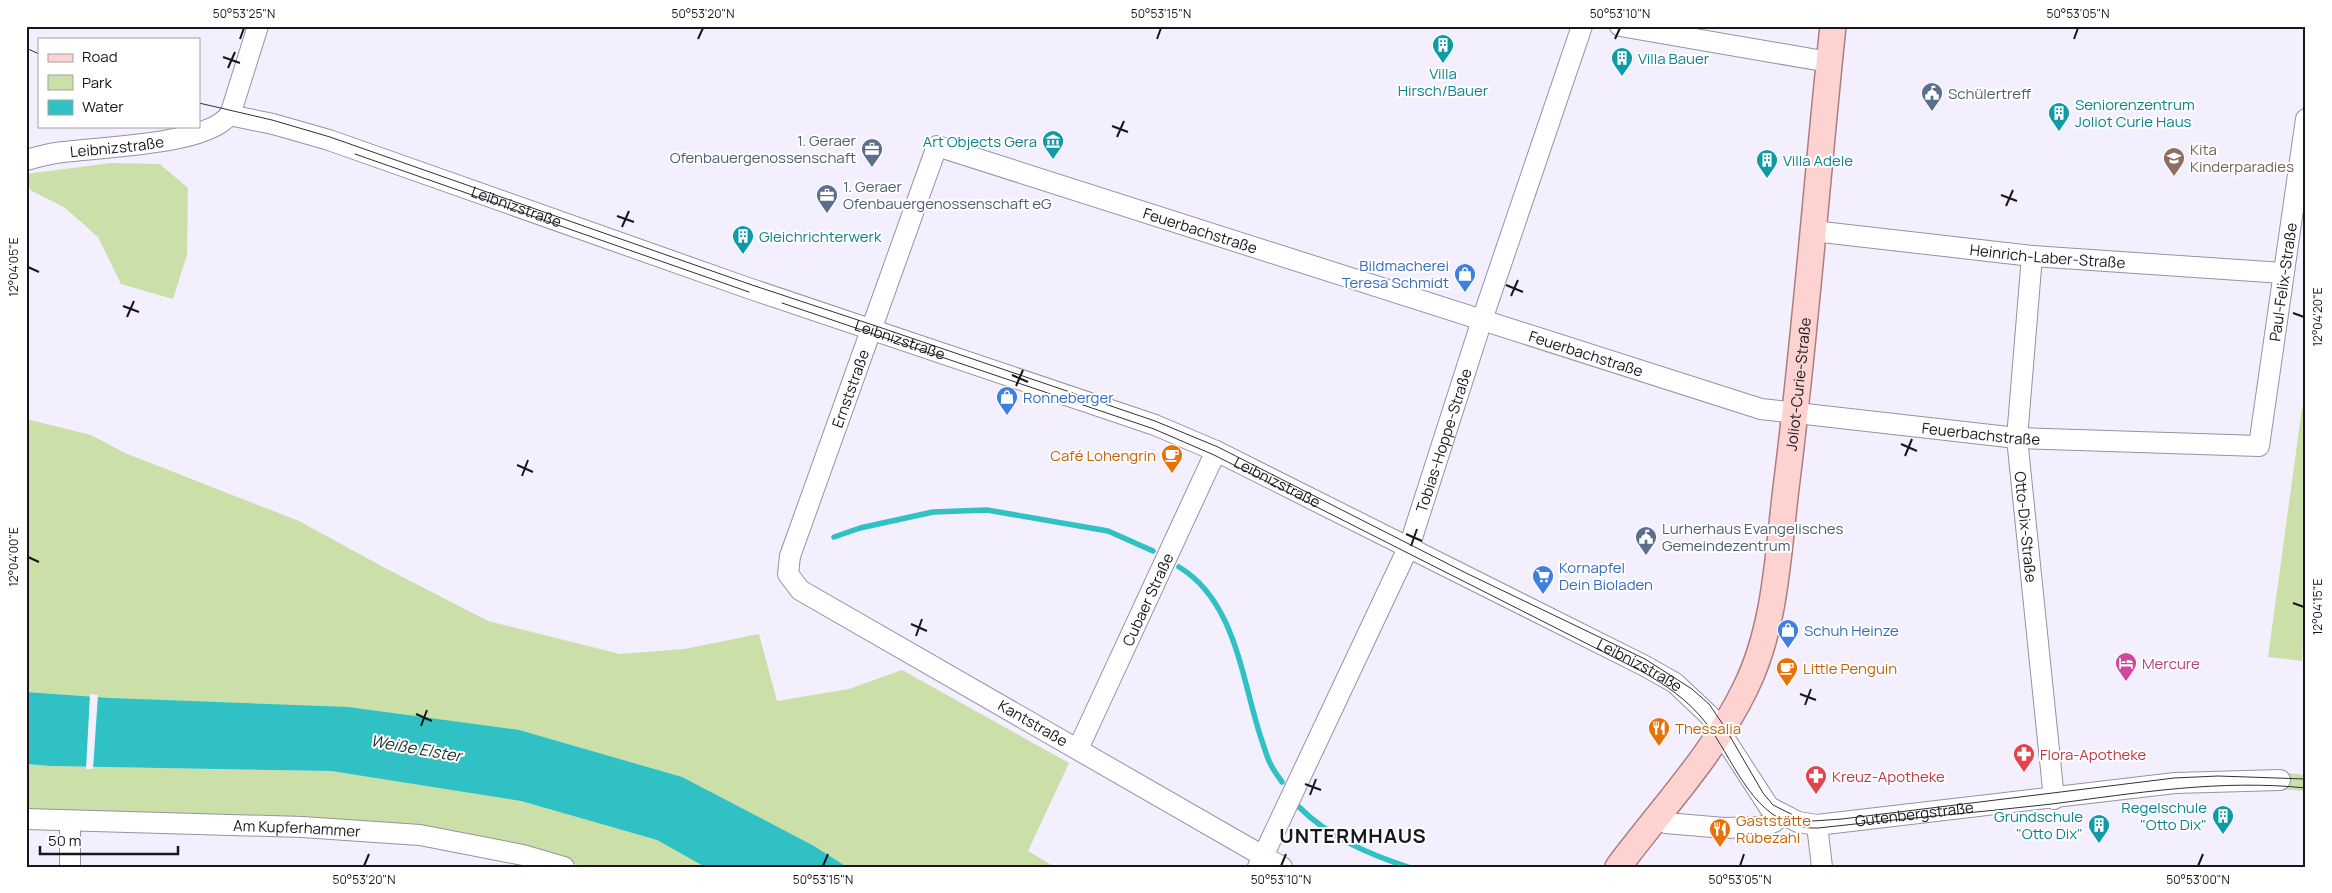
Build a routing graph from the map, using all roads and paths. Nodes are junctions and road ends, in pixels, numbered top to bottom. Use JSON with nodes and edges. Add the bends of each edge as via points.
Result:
{"nodes":[{"id":1,"x":258,"y":26,"type":"edge"},
{"id":2,"x":1582,"y":26,"type":"edge"},
{"id":3,"x":1620,"y":26,"type":"edge"},
{"id":4,"x":1833,"y":26,"type":"edge"},
{"id":5,"x":1829,"y":62,"type":"junction"},
{"id":6,"x":230,"y":115,"type":"junction"},
{"id":7,"x":2306,"y":119,"type":"edge"},
{"id":8,"x":937,"y":146,"type":"joint"},
{"id":9,"x":26,"y":160,"type":"edge"},
{"id":10,"x":1813,"y":231,"type":"junction"},
{"id":11,"x":2032,"y":256,"type":"junction"},
{"id":12,"x":2283,"y":273,"type":"junction"},
{"id":13,"x":1482,"y":320,"type":"junction"},
{"id":14,"x":872,"y":328,"type":"junction"},
{"id":15,"x":1795,"y":413,"type":"junction"},
{"id":16,"x":2017,"y":438,"type":"junction"},
{"id":17,"x":2259,"y":446,"type":"joint"},
{"id":18,"x":1216,"y":451,"type":"junction"},
{"id":19,"x":1408,"y":548,"type":"junction"},
{"id":20,"x":788,"y":574,"type":"joint"},
{"id":21,"x":1721,"y":732,"type":"junction"},
{"id":22,"x":1078,"y":748,"type":"junction"},
{"id":23,"x":2280,"y":780,"type":"dead end"},
{"id":24,"x":2054,"y":798,"type":"junction"},
{"id":25,"x":1781,"y":815,"type":"junction"},
{"id":26,"x":1656,"y":816,"type":"junction"},
{"id":27,"x":26,"y":819,"type":"edge"},
{"id":28,"x":70,"y":821,"type":"junction"},
{"id":29,"x":1817,"y":825,"type":"junction"},
{"id":30,"x":1261,"y":861,"type":"edge"},
{"id":31,"x":70,"y":867,"type":"edge"},
{"id":32,"x":564,"y":867,"type":"edge"},
{"id":33,"x":1282,"y":867,"type":"edge"},
{"id":34,"x":1618,"y":867,"type":"edge"},
{"id":35,"x":1822,"y":867,"type":"edge"}],
"edges":[{"from":1,"to":6,"type":"street"},
{"from":2,"to":13,"type":"street","name":"Tobias-Hoppe-Straße"},
{"from":3,"to":5,"type":"street"},
{"from":4,"to":5,"type":"main road","name":"Joliot-Curie-Straße"},
{"from":5,"to":10,"type":"main road","name":"Joliot-Curie-Straße"},
{"from":6,"to":9,"type":"street","name":"Leibnizstraße","via":[[214,127],[176,139],[55,153]]},
{"from":6,"to":14,"type":"street","name":"Leibnizstraße","via":[[329,140]]},
{"from":7,"to":12,"type":"street","name":"Paul-Felix-Straße"},
{"from":8,"to":13,"type":"street","name":"Feuerbachstraße"},
{"from":8,"to":14,"type":"street","name":"Ernststraße"},
{"from":10,"to":11,"type":"street","name":"Heinrich-Laber-Straße"},
{"from":10,"to":15,"type":"main road","name":"Joliot-Curie-Straße"},
{"from":11,"to":12,"type":"street","name":"Heinrich-Laber-Straße"},
{"from":11,"to":16,"type":"street","name":"Otto-Dix-Straße"},
{"from":12,"to":17,"type":"street","name":"Paul-Felix-Straße"},
{"from":13,"to":15,"type":"street","name":"Feuerbachstraße","via":[[1761,409]]},
{"from":13,"to":19,"type":"street","name":"Tobias-Hoppe-Straße"},
{"from":14,"to":18,"type":"street","name":"Leibnizstraße","via":[[1155,425]]},
{"from":14,"to":20,"type":"street","name":"Ernststraße","via":[[790,556]]},
{"from":15,"to":16,"type":"street","name":"Feuerbachstraße"},
{"from":15,"to":21,"type":"main road","name":"Joliot-Curie-Straße","via":[[1764,641],[1746,689]]},
{"from":16,"to":17,"type":"street","name":"Feuerbachstraße"},
{"from":16,"to":24,"type":"street","name":"Otto-Dix-Straße"},
{"from":18,"to":19,"type":"street","name":"Leibnizstraße"},
{"from":18,"to":22,"type":"street","name":"Cubaer Straße"},
{"from":19,"to":21,"type":"street","name":"Leibnizstraße","via":[[1674,683],[1696,701]]},
{"from":19,"to":30,"type":"street","name":"Tobias-Hoppe-Straße"},
{"from":20,"to":22,"type":"street","name":"Kantstraße","via":[[800,590]]},
{"from":21,"to":25,"type":"street","name":"Leibnizstraße","via":[[1760,795]]},
{"from":21,"to":26,"type":"main road","name":"Joliot-Curie-Straße"},
{"from":22,"to":30,"type":"street","name":"Kantstraße"},
{"from":23,"to":24,"type":"street","name":"Gutenbergstraße","via":[[2175,783]]},
{"from":24,"to":29,"type":"street","name":"Gutenbergstraße"},
{"from":25,"to":26,"type":"street","via":[[1761,827],[1724,828],[1666,823]]},
{"from":25,"to":29,"type":"street","name":"Gutenbergstraße"},
{"from":26,"to":34,"type":"main road","name":"Joliot-Curie-Straße"},
{"from":27,"to":28,"type":"street","name":"Am Kupferhammer"},
{"from":28,"to":31,"type":"street"},
{"from":28,"to":32,"type":"street","name":"Am Kupferhammer","via":[[302,827],[420,835],[524,855]]},
{"from":29,"to":35,"type":"street"},
{"from":30,"to":33,"type":"street","name":"Kantstraße"}]}
